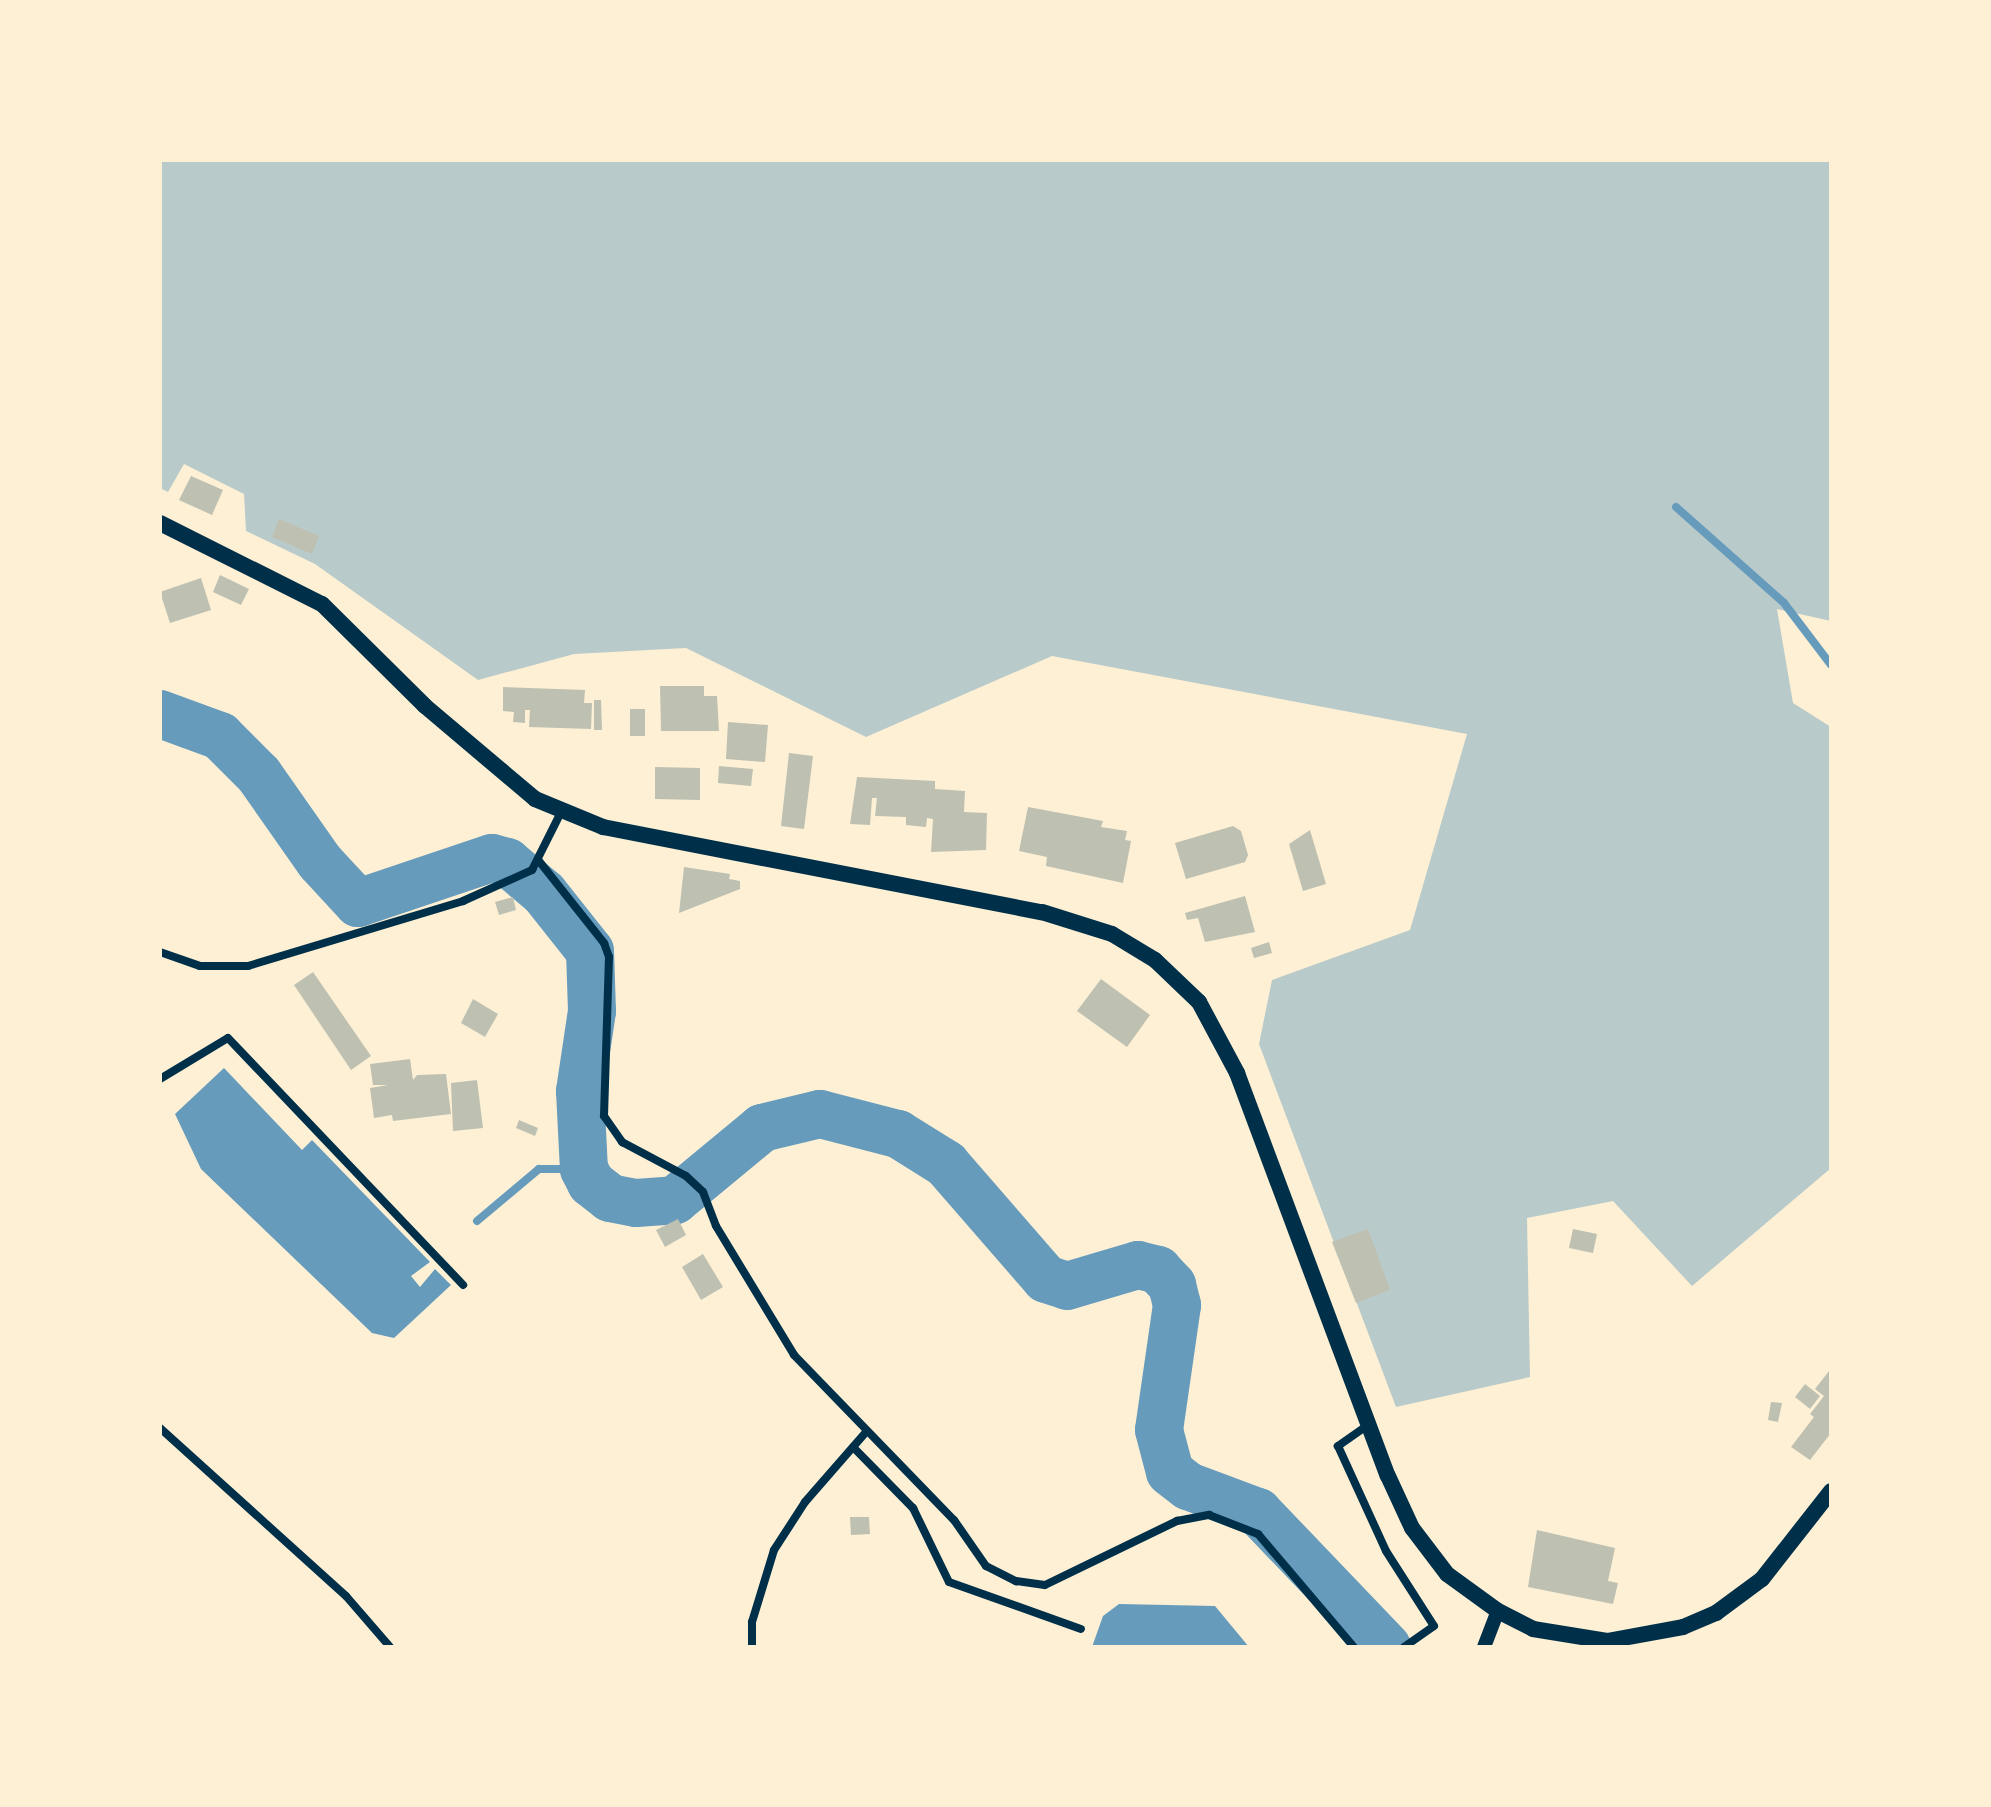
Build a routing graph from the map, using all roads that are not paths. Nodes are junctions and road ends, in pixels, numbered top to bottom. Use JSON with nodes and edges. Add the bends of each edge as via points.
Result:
{"nodes":[{"id":1,"x":160,"y":523,"type":"edge"},
{"id":2,"x":562,"y":810,"type":"junction"},
{"id":3,"x":539,"y":861,"type":"junction"},
{"id":4,"x":160,"y":952,"type":"edge"},
{"id":5,"x":160,"y":1079,"type":"edge"},
{"id":6,"x":463,"y":1285,"type":"dead end"},
{"id":7,"x":1369,"y":1424,"type":"junction"},
{"id":8,"x":160,"y":1428,"type":"edge"},
{"id":9,"x":866,"y":1432,"type":"junction"},
{"id":10,"x":853,"y":1447,"type":"junction"},
{"id":11,"x":1831,"y":1491,"type":"edge"},
{"id":12,"x":1498,"y":1611,"type":"junction"},
{"id":13,"x":1081,"y":1629,"type":"dead end"},
{"id":14,"x":390,"y":1647,"type":"edge"},
{"id":15,"x":752,"y":1647,"type":"edge"},
{"id":16,"x":1354,"y":1647,"type":"edge"},
{"id":17,"x":1404,"y":1647,"type":"edge"},
{"id":18,"x":1484,"y":1647,"type":"edge"}],
"edges":[{"from":1,"to":2,"type":"main road","via":[[322,604],[515,787]]},
{"from":2,"to":3,"type":"street"},
{"from":2,"to":7,"type":"main road","via":[[603,827],[1042,912],[1112,934],[1155,960],[1199,1002],[1237,1073]]},
{"from":3,"to":4,"type":"street","via":[[518,879],[340,942],[248,966],[200,966]]},
{"from":3,"to":9,"type":"street","via":[[604,943],[609,957],[604,1116],[622,1142],[686,1176],[703,1192],[716,1226],[794,1355]]},
{"from":5,"to":6,"type":"street","via":[[228,1038]]},
{"from":7,"to":12,"type":"main road","via":[[1398,1501],[1429,1552],[1472,1596]]},
{"from":7,"to":17,"type":"street","via":[[1338,1446],[1386,1551],[1434,1626]]},
{"from":8,"to":14,"type":"street","via":[[346,1596]]},
{"from":9,"to":10,"type":"street"},
{"from":9,"to":16,"type":"street","via":[[954,1520],[986,1566],[1016,1581],[1045,1585],[1177,1521],[1209,1515],[1258,1534]]},
{"from":10,"to":13,"type":"street","via":[[913,1508],[949,1582]]},
{"from":10,"to":15,"type":"street","via":[[805,1502],[774,1550],[752,1622]]},
{"from":11,"to":12,"type":"main road","via":[[1762,1579],[1716,1613],[1683,1627],[1607,1641],[1533,1629]]},
{"from":12,"to":18,"type":"street"}]}
